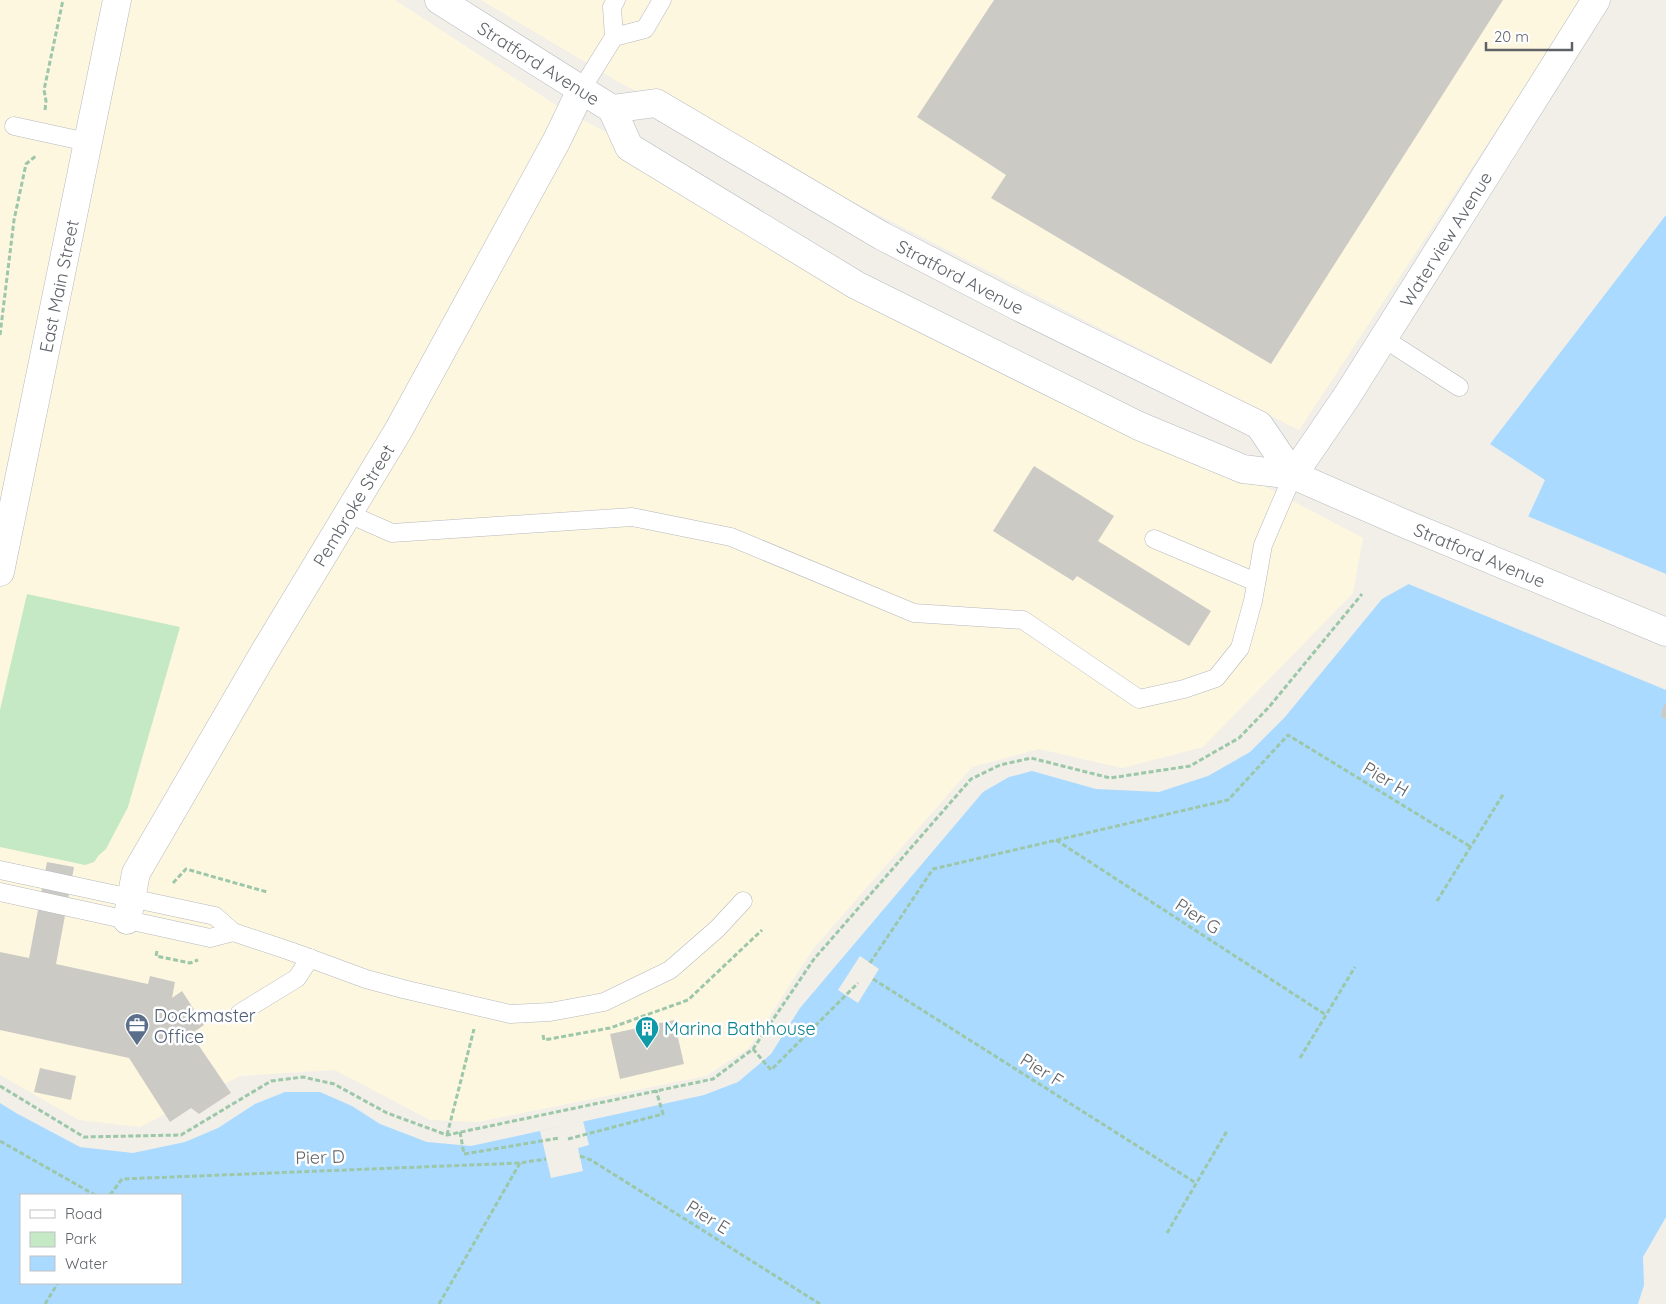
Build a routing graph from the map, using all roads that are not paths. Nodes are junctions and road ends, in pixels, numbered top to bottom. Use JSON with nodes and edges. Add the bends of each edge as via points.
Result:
{"nodes":[{"id":1,"x":117,"y":0,"type":"edge"},
{"id":2,"x":439,"y":0,"type":"edge"},
{"id":3,"x":616,"y":0,"type":"edge"},
{"id":4,"x":662,"y":0,"type":"edge"},
{"id":5,"x":1596,"y":0,"type":"edge"},
{"id":6,"x":614,"y":37,"type":"junction"},
{"id":7,"x":581,"y":90,"type":"junction"},
{"id":8,"x":612,"y":109,"type":"junction"},
{"id":9,"x":14,"y":126,"type":"dead end"},
{"id":10,"x":87,"y":142,"type":"junction"},
{"id":11,"x":1384,"y":338,"type":"junction"},
{"id":12,"x":1458,"y":387,"type":"dead end"},
{"id":13,"x":1293,"y":475,"type":"junction"},
{"id":14,"x":348,"y":514,"type":"junction"},
{"id":15,"x":1154,"y":539,"type":"dead end"},
{"id":16,"x":0,"y":572,"type":"edge"},
{"id":17,"x":1256,"y":582,"type":"junction"},
{"id":18,"x":1666,"y":632,"type":"edge"},
{"id":19,"x":0,"y":870,"type":"edge"},
{"id":20,"x":0,"y":892,"type":"edge"},
{"id":21,"x":743,"y":901,"type":"dead end"},
{"id":22,"x":129,"y":909,"type":"junction"},
{"id":23,"x":310,"y":958,"type":"junction"},
{"id":24,"x":240,"y":1013,"type":"dead end"}],
"edges":[{"from":1,"to":10,"type":"main road","name":"East Main Street"},
{"from":2,"to":7,"type":"main road","name":"Stratford Avenue"},
{"from":3,"to":6,"type":"lane","via":[[612,7]]},
{"from":4,"to":6,"type":"lane","via":[[645,29]]},
{"from":5,"to":11,"type":"main road","name":"Waterview Avenue"},
{"from":6,"to":7,"type":"lane"},
{"from":7,"to":8,"type":"main road","name":"Stratford Avenue"},
{"from":7,"to":14,"type":"main road","name":"Pembroke Street","via":[[403,422]]},
{"from":8,"to":13,"type":"main road","name":"Stratford Avenue","via":[[629,147],[856,286],[1140,426],[1243,469]]},
{"from":8,"to":13,"type":"main road","name":"Stratford Avenue","via":[[656,103],[882,236],[1259,425]]},
{"from":9,"to":10,"type":"lane"},
{"from":10,"to":16,"type":"main road","name":"East Main Street"},
{"from":11,"to":12,"type":"lane"},
{"from":11,"to":13,"type":"main road","name":"Waterview Avenue"},
{"from":13,"to":17,"type":"lane","via":[[1263,545]]},
{"from":13,"to":18,"type":"main road","name":"Stratford Avenue"},
{"from":14,"to":17,"type":"lane","via":[[392,533],[632,517],[731,537],[914,613],[1023,620],[1139,699],[1216,678],[1240,648]]},
{"from":14,"to":22,"type":"main road","name":"Pembroke Street","via":[[136,873]]},
{"from":15,"to":17,"type":"lane"},
{"from":19,"to":22,"type":"lane"},
{"from":20,"to":22,"type":"lane"},
{"from":21,"to":23,"type":"lane","via":[[670,970],[604,1002],[550,1012],[510,1014],[375,981]]},
{"from":22,"to":23,"type":"lane","via":[[215,916],[232,932]]},
{"from":23,"to":24,"type":"lane","via":[[297,978]]}]}
